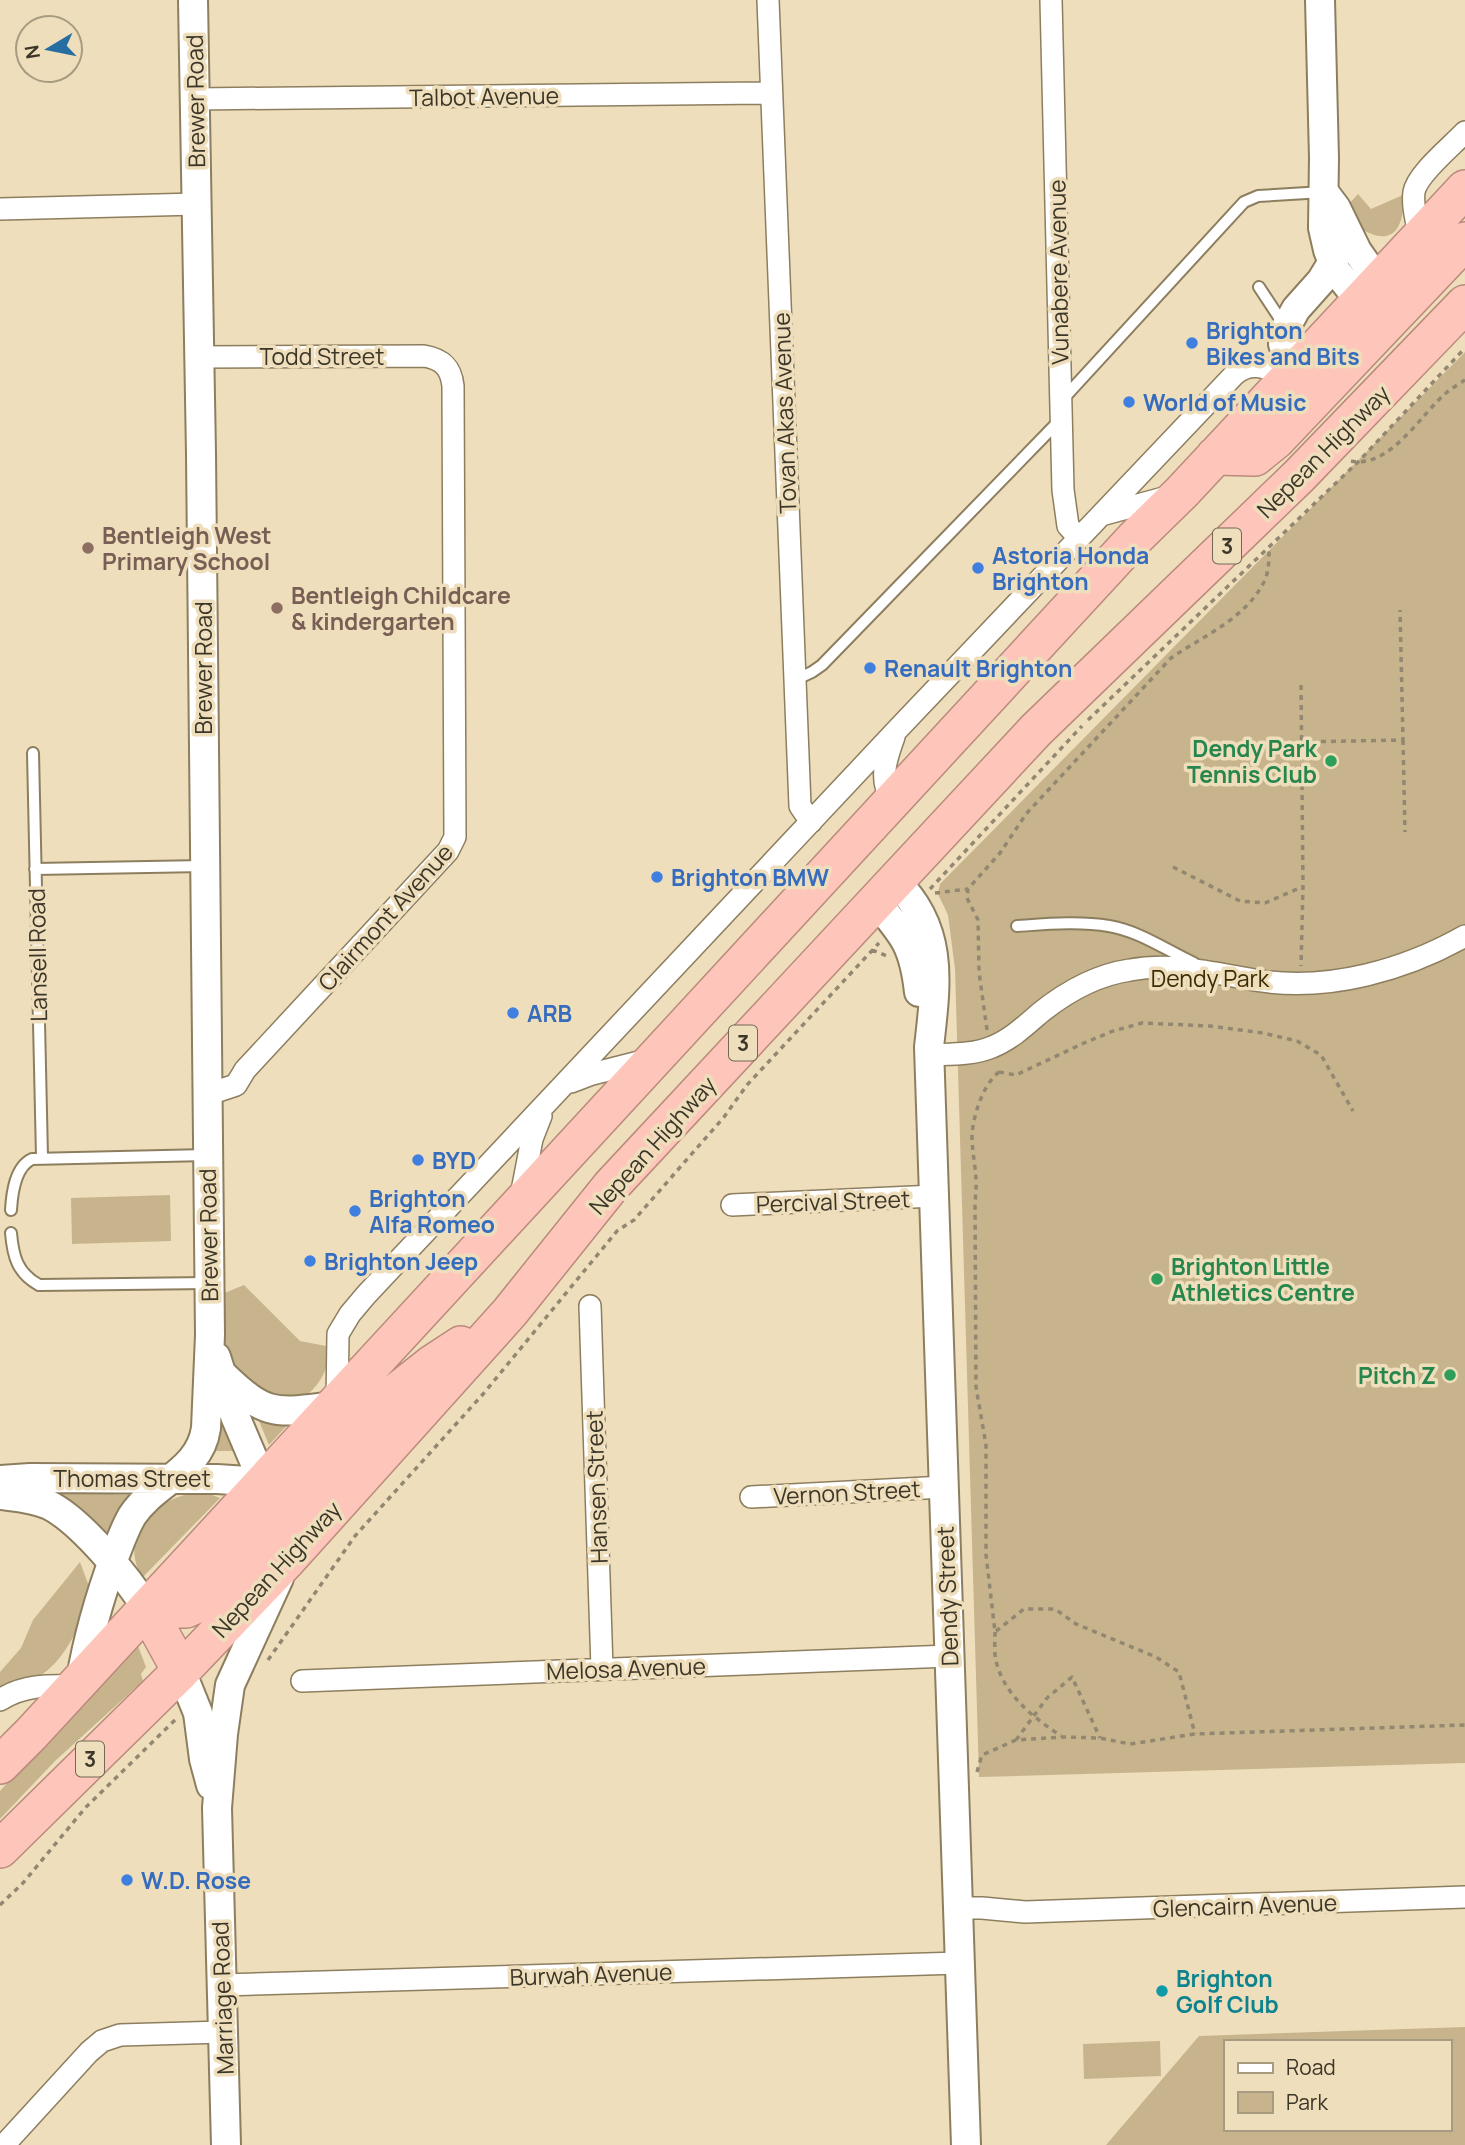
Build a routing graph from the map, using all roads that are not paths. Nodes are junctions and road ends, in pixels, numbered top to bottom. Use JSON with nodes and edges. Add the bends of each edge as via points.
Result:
{"nodes":[{"id":1,"x":193,"y":0,"type":"edge"},
{"id":2,"x":768,"y":0,"type":"edge"},
{"id":3,"x":1051,"y":0,"type":"edge"},
{"id":4,"x":1320,"y":0,"type":"edge"},
{"id":5,"x":771,"y":93,"type":"junction"},
{"id":6,"x":196,"y":99,"type":"junction"},
{"id":7,"x":1465,"y":132,"type":"edge"},
{"id":8,"x":1465,"y":190,"type":"edge"},
{"id":9,"x":1324,"y":192,"type":"junction"},
{"id":10,"x":197,"y":204,"type":"junction"},
{"id":11,"x":0,"y":209,"type":"edge"},
{"id":12,"x":1420,"y":237,"type":"junction"},
{"id":13,"x":1465,"y":240,"type":"edge"},
{"id":14,"x":1332,"y":263,"type":"junction"},
{"id":15,"x":1259,"y":287,"type":"dead end"},
{"id":16,"x":1465,"y":304,"type":"edge"},
{"id":17,"x":1380,"y":305,"type":"junction"},
{"id":18,"x":1286,"y":327,"type":"junction"},
{"id":19,"x":200,"y":357,"type":"junction"},
{"id":20,"x":1415,"y":357,"type":"junction"},
{"id":21,"x":443,"y":362,"type":"joint"},
{"id":22,"x":1291,"y":375,"type":"junction"},
{"id":23,"x":1061,"y":410,"type":"junction"},
{"id":24,"x":1215,"y":456,"type":"junction"},
{"id":25,"x":1182,"y":492,"type":"junction"},
{"id":26,"x":1099,"y":516,"type":"junction"},
{"id":27,"x":1079,"y":538,"type":"junction"},
{"id":28,"x":795,"y":680,"type":"junction"},
{"id":29,"x":897,"y":731,"type":"junction"},
{"id":30,"x":33,"y":753,"type":"dead end"},
{"id":31,"x":971,"y":800,"type":"junction"},
{"id":32,"x":893,"y":801,"type":"junction"},
{"id":33,"x":811,"y":822,"type":"junction"},
{"id":34,"x":843,"y":856,"type":"junction"},
{"id":35,"x":204,"y":866,"type":"junction"},
{"id":36,"x":35,"y":869,"type":"junction"},
{"id":37,"x":886,"y":892,"type":"junction"},
{"id":38,"x":1017,"y":926,"type":"dead end"},
{"id":39,"x":1465,"y":936,"type":"edge"},
{"id":40,"x":748,"y":960,"type":"junction"},
{"id":41,"x":1215,"y":972,"type":"junction"},
{"id":42,"x":801,"y":980,"type":"junction"},
{"id":43,"x":930,"y":1051,"type":"junction"},
{"id":44,"x":658,"y":1056,"type":"junction"},
{"id":45,"x":206,"y":1084,"type":"junction"},
{"id":46,"x":553,"y":1097,"type":"junction"},
{"id":47,"x":207,"y":1155,"type":"junction"},
{"id":48,"x":42,"y":1157,"type":"junction"},
{"id":49,"x":935,"y":1196,"type":"junction"},
{"id":50,"x":732,"y":1205,"type":"dead end"},
{"id":51,"x":517,"y":1208,"type":"junction"},
{"id":52,"x":11,"y":1210,"type":"dead end"},
{"id":53,"x":11,"y":1233,"type":"dead end"},
{"id":54,"x":209,"y":1283,"type":"junction"},
{"id":55,"x":590,"y":1306,"type":"dead end"},
{"id":56,"x":504,"y":1318,"type":"junction"},
{"id":57,"x":210,"y":1335,"type":"junction"},
{"id":58,"x":220,"y":1372,"type":"junction"},
{"id":59,"x":344,"y":1412,"type":"junction"},
{"id":60,"x":173,"y":1479,"type":"junction"},
{"id":61,"x":0,"y":1480,"type":"edge"},
{"id":62,"x":263,"y":1482,"type":"junction"},
{"id":63,"x":944,"y":1487,"type":"junction"},
{"id":64,"x":0,"y":1495,"type":"edge"},
{"id":65,"x":751,"y":1497,"type":"dead end"},
{"id":66,"x":277,"y":1519,"type":"junction"},
{"id":67,"x":289,"y":1557,"type":"junction"},
{"id":68,"x":113,"y":1562,"type":"junction"},
{"id":69,"x":147,"y":1609,"type":"junction"},
{"id":70,"x":949,"y":1656,"type":"junction"},
{"id":71,"x":188,"y":1664,"type":"junction"},
{"id":72,"x":602,"y":1668,"type":"junction"},
{"id":73,"x":302,"y":1681,"type":"dead end"},
{"id":74,"x":78,"y":1683,"type":"junction"},
{"id":75,"x":0,"y":1700,"type":"edge"},
{"id":76,"x":224,"y":1722,"type":"junction"},
{"id":77,"x":0,"y":1765,"type":"edge"},
{"id":78,"x":217,"y":1808,"type":"junction"},
{"id":79,"x":0,"y":1849,"type":"edge"},
{"id":80,"x":1465,"y":1897,"type":"edge"},
{"id":81,"x":958,"y":1915,"type":"junction"},
{"id":82,"x":960,"y":1963,"type":"junction"},
{"id":83,"x":222,"y":1985,"type":"junction"},
{"id":84,"x":223,"y":2032,"type":"junction"},
{"id":85,"x":4,"y":2145,"type":"edge"},
{"id":86,"x":226,"y":2145,"type":"edge"},
{"id":87,"x":966,"y":2145,"type":"edge"}],
"edges":[{"from":1,"to":6,"type":"street","name":"Brewer Road"},
{"from":2,"to":5,"type":"street","name":"Tovan Akas Avenue"},
{"from":3,"to":23,"type":"street","name":"Vunabere Avenue"},
{"from":4,"to":9,"type":"street"},
{"from":5,"to":6,"type":"street","name":"Talbot Avenue"},
{"from":5,"to":28,"type":"street","name":"Tovan Akas Avenue"},
{"from":6,"to":10,"type":"street","name":"Brewer Road"},
{"from":7,"to":12,"type":"street","via":[[1415,188]]},
{"from":8,"to":12,"type":"highway","number":"3"},
{"from":9,"to":14,"type":"street","via":[[1323,228]]},
{"from":9,"to":17,"type":"street","via":[[1336,208]]},
{"from":9,"to":23,"type":"lane","via":[[1258,196],[1244,202]]},
{"from":10,"to":11,"type":"street"},
{"from":10,"to":19,"type":"street","name":"Brewer Road"},
{"from":12,"to":17,"type":"highway","number":"3"},
{"from":13,"to":17,"type":"highway"},
{"from":14,"to":17,"type":"street","via":[[1342,280]]},
{"from":14,"to":18,"type":"street"},
{"from":15,"to":18,"type":"lane"},
{"from":16,"to":20,"type":"highway","name":"Nepean Highway","number":"3"},
{"from":17,"to":20,"type":"highway"},
{"from":17,"to":22,"type":"highway","number":"3"},
{"from":17,"to":24,"type":"highway","via":[[1308,408],[1276,440],[1255,457]]},
{"from":18,"to":22,"type":"street","via":[[1283,344]]},
{"from":19,"to":21,"type":"street","name":"Todd Street","via":[[424,356]]},
{"from":19,"to":35,"type":"street","name":"Brewer Road"},
{"from":20,"to":31,"type":"highway","name":"Nepean Highway","number":"3","via":[[1036,730]]},
{"from":21,"to":45,"type":"street","name":"Clairmont Avenue","via":[[453,386],[456,837],[245,1070]]},
{"from":22,"to":24,"type":"highway","number":"3"},
{"from":22,"to":26,"type":"street","via":[[1259,366],[1239,371]]},
{"from":23,"to":27,"type":"street","name":"Vunabere Avenue","via":[[1065,516]]},
{"from":23,"to":28,"type":"lane","via":[[822,665]]},
{"from":24,"to":25,"type":"highway","number":"3"},
{"from":25,"to":26,"type":"street"},
{"from":25,"to":32,"type":"highway","number":"3"},
{"from":26,"to":27,"type":"street"},
{"from":27,"to":29,"type":"street"},
{"from":28,"to":33,"type":"street","name":"Tovan Akas Avenue","via":[[800,806]]},
{"from":29,"to":32,"type":"street","via":[[884,770],[886,790]]},
{"from":29,"to":33,"type":"street"},
{"from":30,"to":36,"type":"lane","name":"Lansell Road"},
{"from":31,"to":32,"type":"highway","via":[[926,817],[907,813]]},
{"from":31,"to":37,"type":"highway","name":"Nepean Highway","number":"3"},
{"from":32,"to":34,"type":"highway","number":"3"},
{"from":33,"to":46,"type":"street"},
{"from":34,"to":37,"type":"highway"},
{"from":34,"to":40,"type":"highway","number":"3"},
{"from":35,"to":36,"type":"lane"},
{"from":35,"to":45,"type":"street","name":"Brewer Road"},
{"from":36,"to":48,"type":"lane","name":"Lansell Road"},
{"from":37,"to":42,"type":"highway","name":"Nepean Highway","number":"3"},
{"from":37,"to":43,"type":"street","name":"Dendy Street","via":[[919,908],[928,927],[935,988]]},
{"from":38,"to":41,"type":"lane","via":[[1111,926]]},
{"from":39,"to":41,"type":"street","via":[[1367,975],[1301,983]]},
{"from":40,"to":42,"type":"highway","via":[[779,964]]},
{"from":40,"to":44,"type":"highway","number":"3"},
{"from":41,"to":43,"type":"street","via":[[1177,966],[1107,975],[1068,993],[989,1049]]},
{"from":42,"to":56,"type":"highway","name":"Nepean Highway","number":"3","via":[[611,1186]]},
{"from":43,"to":49,"type":"street","name":"Dendy Street"},
{"from":44,"to":46,"type":"street","via":[[592,1074]]},
{"from":44,"to":51,"type":"highway","number":"3"},
{"from":45,"to":47,"type":"street","name":"Brewer Road"},
{"from":46,"to":51,"type":"street","via":[[532,1139]]},
{"from":46,"to":59,"type":"street","via":[[347,1318],[338,1334]]},
{"from":47,"to":48,"type":"lane"},
{"from":47,"to":54,"type":"street","name":"Brewer Road"},
{"from":48,"to":52,"type":"lane","via":[[22,1165]]},
{"from":49,"to":50,"type":"street","name":"Percival Street"},
{"from":49,"to":63,"type":"street","name":"Dendy Street"},
{"from":51,"to":59,"type":"highway","number":"3"},
{"from":53,"to":54,"type":"lane","via":[[14,1259],[28,1279],[39,1285]]},
{"from":54,"to":57,"type":"street","name":"Brewer Road"},
{"from":55,"to":72,"type":"street","name":"Hansen Street"},
{"from":56,"to":59,"type":"highway","via":[[406,1384]]},
{"from":56,"to":67,"type":"highway","name":"Nepean Highway","number":"3"},
{"from":57,"to":58,"type":"street","name":"Brewer Road"},
{"from":57,"to":60,"type":"street","name":"Brewer Road","via":[[205,1437],[193,1460]]},
{"from":58,"to":59,"type":"street","via":[[246,1397],[265,1407]]},
{"from":58,"to":62,"type":"street","name":"Brewer Road"},
{"from":59,"to":62,"type":"highway","number":"3"},
{"from":59,"to":66,"type":"highway"},
{"from":60,"to":61,"type":"street","name":"Thomas Street"},
{"from":60,"to":62,"type":"street","name":"Thomas Street"},
{"from":60,"to":68,"type":"street","name":"Brewer Road","via":[[133,1515]]},
{"from":62,"to":66,"type":"highway"},
{"from":62,"to":69,"type":"highway","number":"3"},
{"from":63,"to":65,"type":"street","name":"Vernon Street"},
{"from":63,"to":70,"type":"street","name":"Dendy Street"},
{"from":64,"to":68,"type":"street","name":"Thomas Street","via":[[35,1500],[57,1510]]},
{"from":66,"to":67,"type":"highway"},
{"from":66,"to":69,"type":"highway","via":[[194,1606]]},
{"from":67,"to":71,"type":"highway","name":"Nepean Highway","number":"3"},
{"from":67,"to":76,"type":"street","name":"Marriage Road","via":[[230,1685]]},
{"from":68,"to":69,"type":"street","name":"Thomas Street"},
{"from":68,"to":74,"type":"street","name":"Brewer Road"},
{"from":69,"to":71,"type":"highway"},
{"from":69,"to":74,"type":"highway","number":"3"},
{"from":70,"to":72,"type":"street","name":"Melosa Avenue"},
{"from":70,"to":81,"type":"street","name":"Dendy Street"},
{"from":71,"to":76,"type":"street","via":[[215,1679],[224,1702]]},
{"from":71,"to":78,"type":"street","name":"Marriage Road"},
{"from":71,"to":79,"type":"highway","name":"Nepean Highway","number":"3"},
{"from":72,"to":73,"type":"street","name":"Melosa Avenue"},
{"from":74,"to":75,"type":"street","via":[[35,1687]]},
{"from":74,"to":77,"type":"highway","number":"3"},
{"from":76,"to":78,"type":"street","name":"Marriage Road"},
{"from":78,"to":83,"type":"street","name":"Marriage Road"},
{"from":80,"to":81,"type":"street","name":"Glencairn Avenue","via":[[1025,1912],[982,1908]]},
{"from":81,"to":82,"type":"street","name":"Dendy Street"},
{"from":82,"to":83,"type":"street","name":"Burwah Avenue"},
{"from":82,"to":87,"type":"street","name":"Dendy Street"},
{"from":83,"to":84,"type":"street","name":"Marriage Road"},
{"from":84,"to":85,"type":"street","via":[[120,2035],[102,2041]]},
{"from":84,"to":86,"type":"street","name":"Marriage Road"}]}
